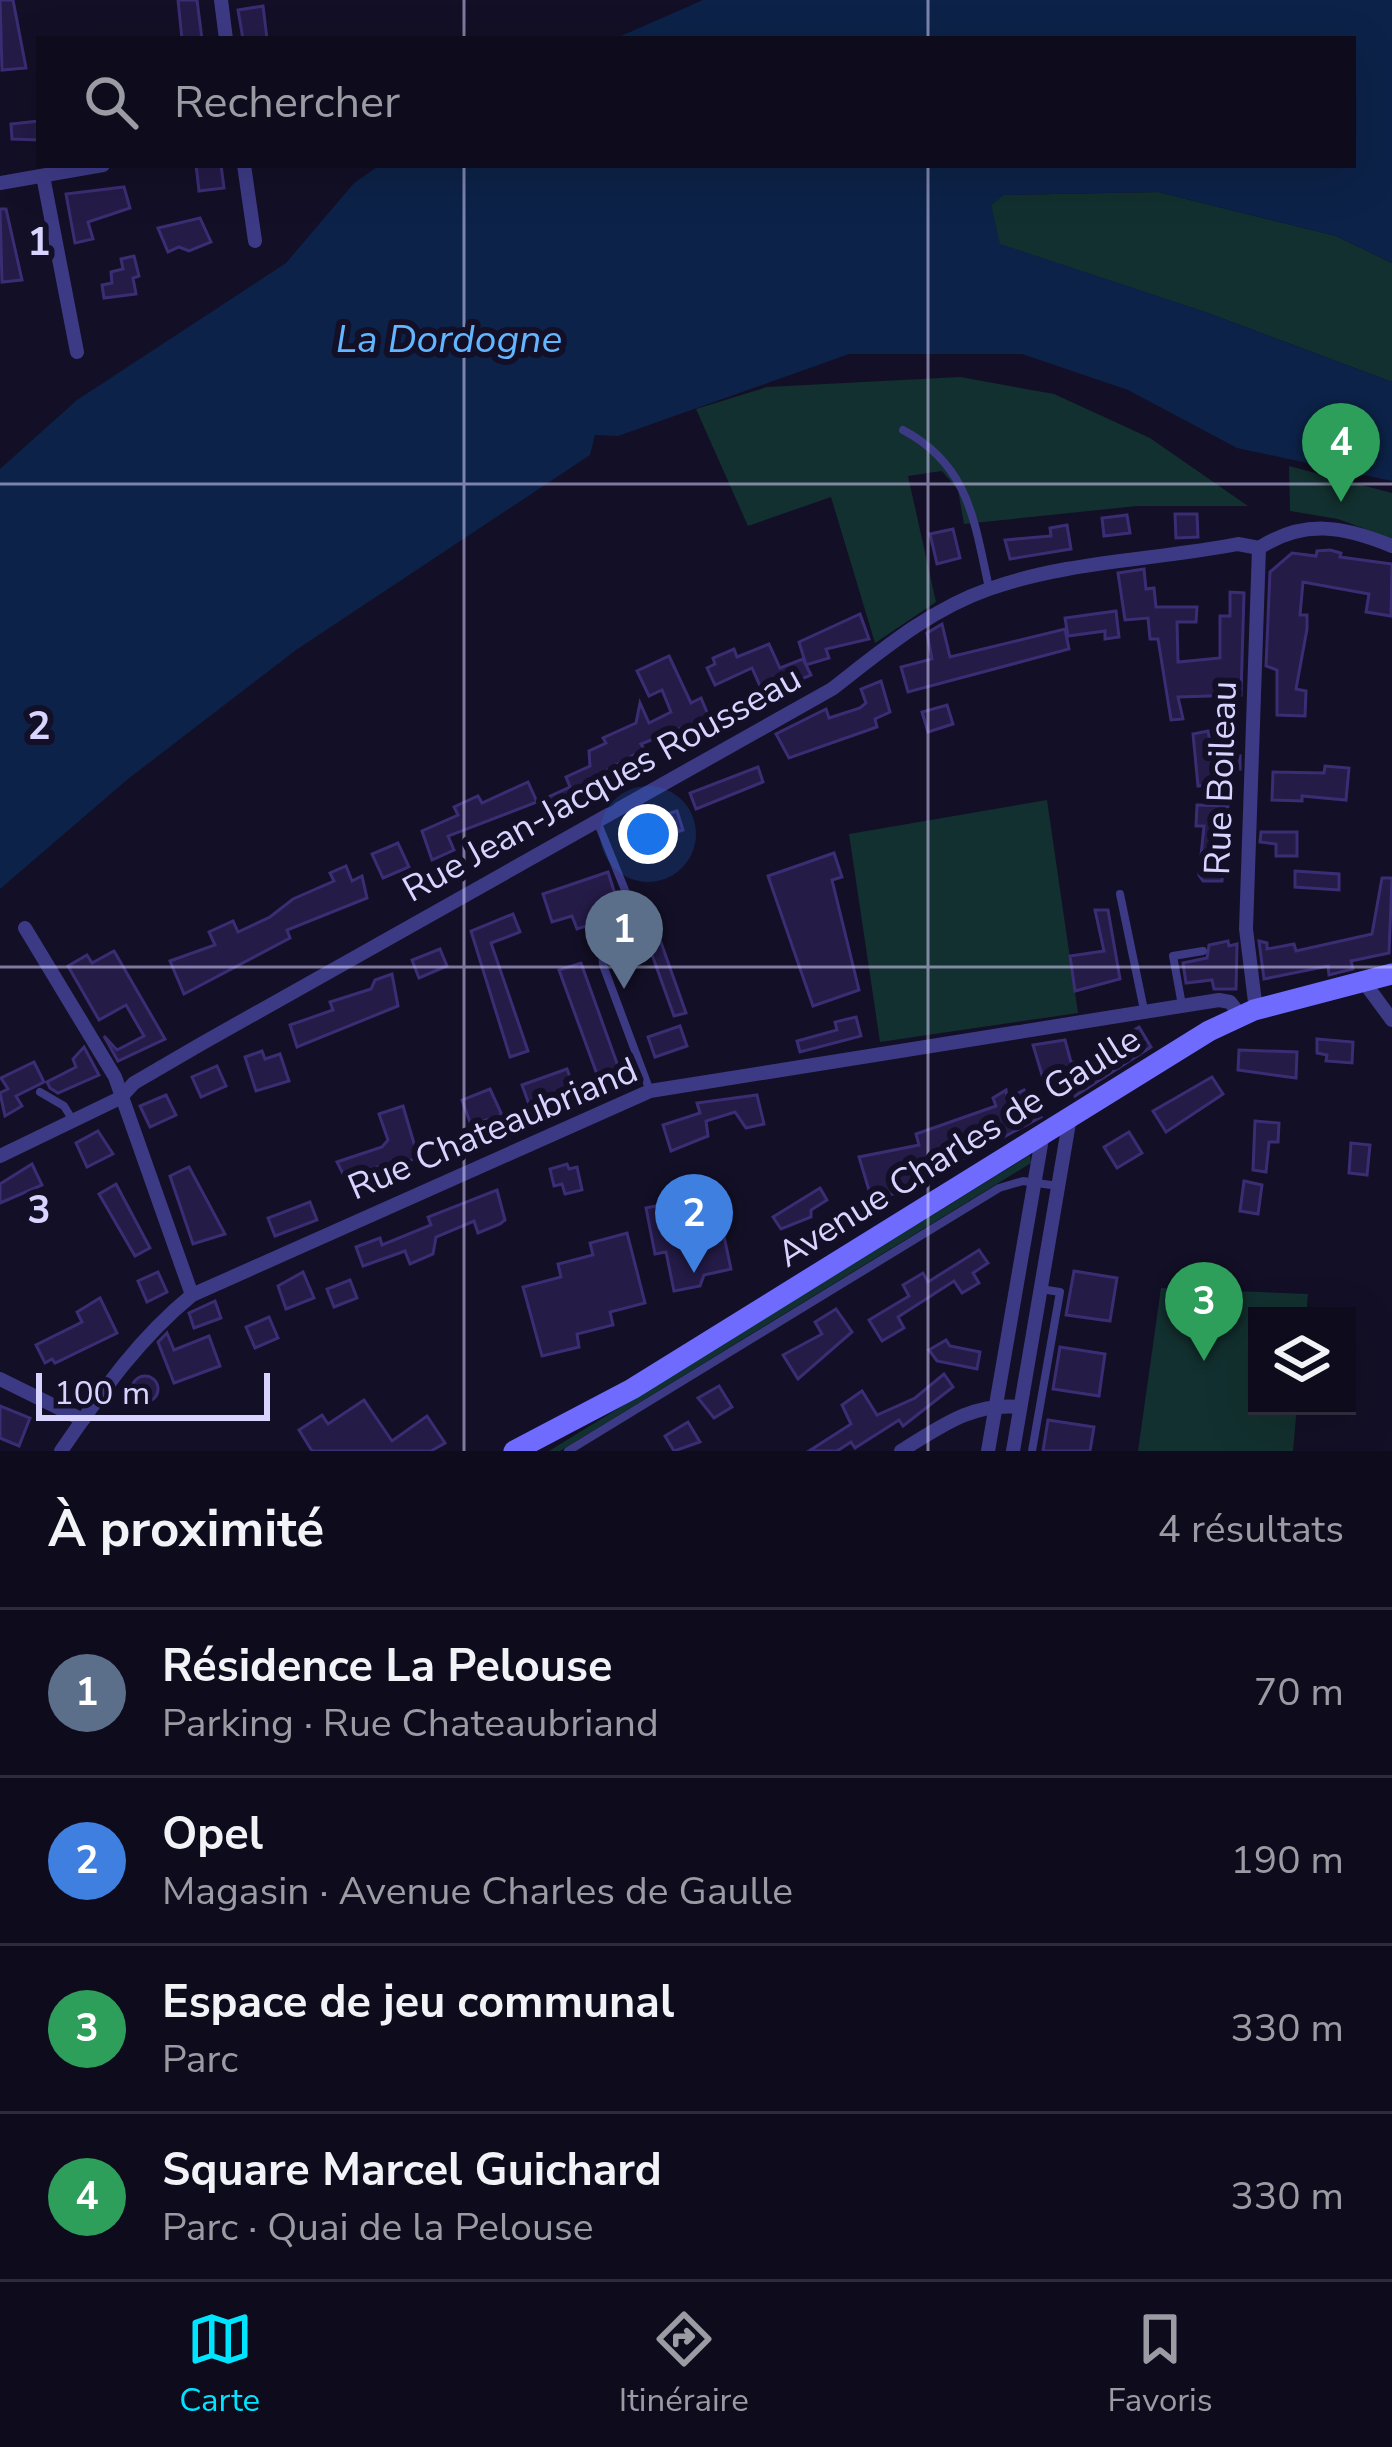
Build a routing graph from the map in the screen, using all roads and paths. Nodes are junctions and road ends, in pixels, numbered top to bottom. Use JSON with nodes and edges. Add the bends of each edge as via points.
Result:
{"nodes":[{"id":1,"x":221,"y":0,"type":"edge"},
{"id":2,"x":226,"y":36,"type":"edge"},
{"id":3,"x":87,"y":168,"type":"edge"},
{"id":4,"x":244,"y":168,"type":"edge"},
{"id":5,"x":43,"y":176,"type":"junction"},
{"id":6,"x":0,"y":184,"type":"edge"},
{"id":7,"x":255,"y":241,"type":"dead end"},
{"id":8,"x":77,"y":352,"type":"dead end"},
{"id":9,"x":903,"y":430,"type":"dead end"},
{"id":10,"x":1392,"y":546,"type":"edge"},
{"id":11,"x":1259,"y":548,"type":"junction"},
{"id":12,"x":989,"y":589,"type":"junction"},
{"id":13,"x":597,"y":820,"type":"junction"},
{"id":14,"x":1120,"y":894,"type":"dead end"},
{"id":15,"x":25,"y":928,"type":"dead end"},
{"id":16,"x":1203,"y":951,"type":"dead end"},
{"id":17,"x":1392,"y":974,"type":"edge"},
{"id":18,"x":1364,"y":982,"type":"junction"},
{"id":19,"x":1182,"y":1005,"type":"junction"},
{"id":20,"x":1144,"y":1010,"type":"junction"},
{"id":21,"x":1249,"y":1013,"type":"junction"},
{"id":22,"x":1392,"y":1021,"type":"edge"},
{"id":23,"x":650,"y":1091,"type":"junction"},
{"id":24,"x":40,"y":1093,"type":"dead end"},
{"id":25,"x":120,"y":1098,"type":"junction"},
{"id":26,"x":1070,"y":1118,"type":"junction"},
{"id":27,"x":73,"y":1120,"type":"junction"},
{"id":28,"x":1042,"y":1133,"type":"junction"},
{"id":29,"x":0,"y":1156,"type":"edge"},
{"id":30,"x":1034,"y":1183,"type":"junction"},
{"id":31,"x":1058,"y":1186,"type":"junction"},
{"id":32,"x":1040,"y":1289,"type":"junction"},
{"id":33,"x":192,"y":1295,"type":"junction"},
{"id":34,"x":0,"y":1379,"type":"edge"},
{"id":35,"x":996,"y":1405,"type":"junction"},
{"id":36,"x":1020,"y":1407,"type":"junction"},
{"id":37,"x":83,"y":1420,"type":"junction"},
{"id":38,"x":576,"y":1421,"type":"junction"},
{"id":39,"x":61,"y":1451,"type":"edge"},
{"id":40,"x":514,"y":1451,"type":"edge"},
{"id":41,"x":538,"y":1451,"type":"edge"},
{"id":42,"x":568,"y":1451,"type":"edge"},
{"id":43,"x":901,"y":1451,"type":"edge"},
{"id":44,"x":988,"y":1451,"type":"edge"},
{"id":45,"x":1013,"y":1451,"type":"edge"},
{"id":46,"x":1032,"y":1451,"type":"edge"}],
"edges":[{"from":1,"to":2,"type":"street"},
{"from":3,"to":5,"type":"street"},
{"from":4,"to":7,"type":"street"},
{"from":5,"to":6,"type":"street"},
{"from":5,"to":8,"type":"street"},
{"from":9,"to":12,"type":"lane","via":[[954,470]]},
{"from":10,"to":11,"type":"street","name":"Rue Jean-Jacques Rousseau","via":[[1329,528],[1290,528]]},
{"from":11,"to":12,"type":"street","name":"Rue Jean-Jacques Rousseau","via":[[1238,544]]},
{"from":11,"to":21,"type":"street","name":"Rue Boileau"},
{"from":12,"to":13,"type":"street","name":"Rue Jean-Jacques Rousseau","via":[[908,630],[832,689]]},
{"from":13,"to":23,"type":"lane","via":[[631,905],[602,951],[603,965]]},
{"from":13,"to":25,"type":"street","name":"Rue Jean-Jacques Rousseau","via":[[137,1081]]},
{"from":14,"to":20,"type":"lane"},
{"from":15,"to":25,"type":"street"},
{"from":16,"to":19,"type":"lane","via":[[1174,956]]},
{"from":17,"to":18,"type":"main road","name":"Avenue Charles de Gaulle"},
{"from":18,"to":21,"type":"main road","name":"Avenue Charles de Gaulle"},
{"from":18,"to":22,"type":"street"},
{"from":19,"to":20,"type":"street","name":"Rue Chateaubriand"},
{"from":19,"to":21,"type":"street","name":"Rue Chateaubriand","via":[[1219,1000]]},
{"from":20,"to":23,"type":"street","name":"Rue Chateaubriand"},
{"from":21,"to":26,"type":"main road","name":"Avenue Charles de Gaulle"},
{"from":23,"to":33,"type":"street","name":"Rue Chateaubriand"},
{"from":24,"to":27,"type":"lane"},
{"from":25,"to":27,"type":"street","name":"Rue Jean-Jacques Rousseau"},
{"from":25,"to":33,"type":"street"},
{"from":26,"to":28,"type":"main road","name":"Avenue Charles de Gaulle"},
{"from":26,"to":31,"type":"street"},
{"from":27,"to":29,"type":"street","name":"Rue Jean-Jacques Rousseau"},
{"from":28,"to":30,"type":"street"},
{"from":28,"to":38,"type":"main road","name":"Avenue Charles de Gaulle"},
{"from":30,"to":31,"type":"lane"},
{"from":30,"to":35,"type":"street"},
{"from":30,"to":42,"type":"lane","via":[[999,1188]]},
{"from":31,"to":32,"type":"street"},
{"from":32,"to":36,"type":"street"},
{"from":32,"to":46,"type":"lane","via":[[1060,1292]]},
{"from":33,"to":37,"type":"street","name":"Rue Chateaubriand","via":[[144,1334]]},
{"from":34,"to":37,"type":"street"},
{"from":35,"to":36,"type":"street"},
{"from":35,"to":43,"type":"street","via":[[961,1414]]},
{"from":35,"to":44,"type":"street"},
{"from":36,"to":45,"type":"street"},
{"from":37,"to":39,"type":"street","name":"Rue Chateaubriand"},
{"from":38,"to":40,"type":"main road","name":"Avenue Charles de Gaulle"},
{"from":38,"to":41,"type":"main road","name":"Avenue Charles de Gaulle"}]}
